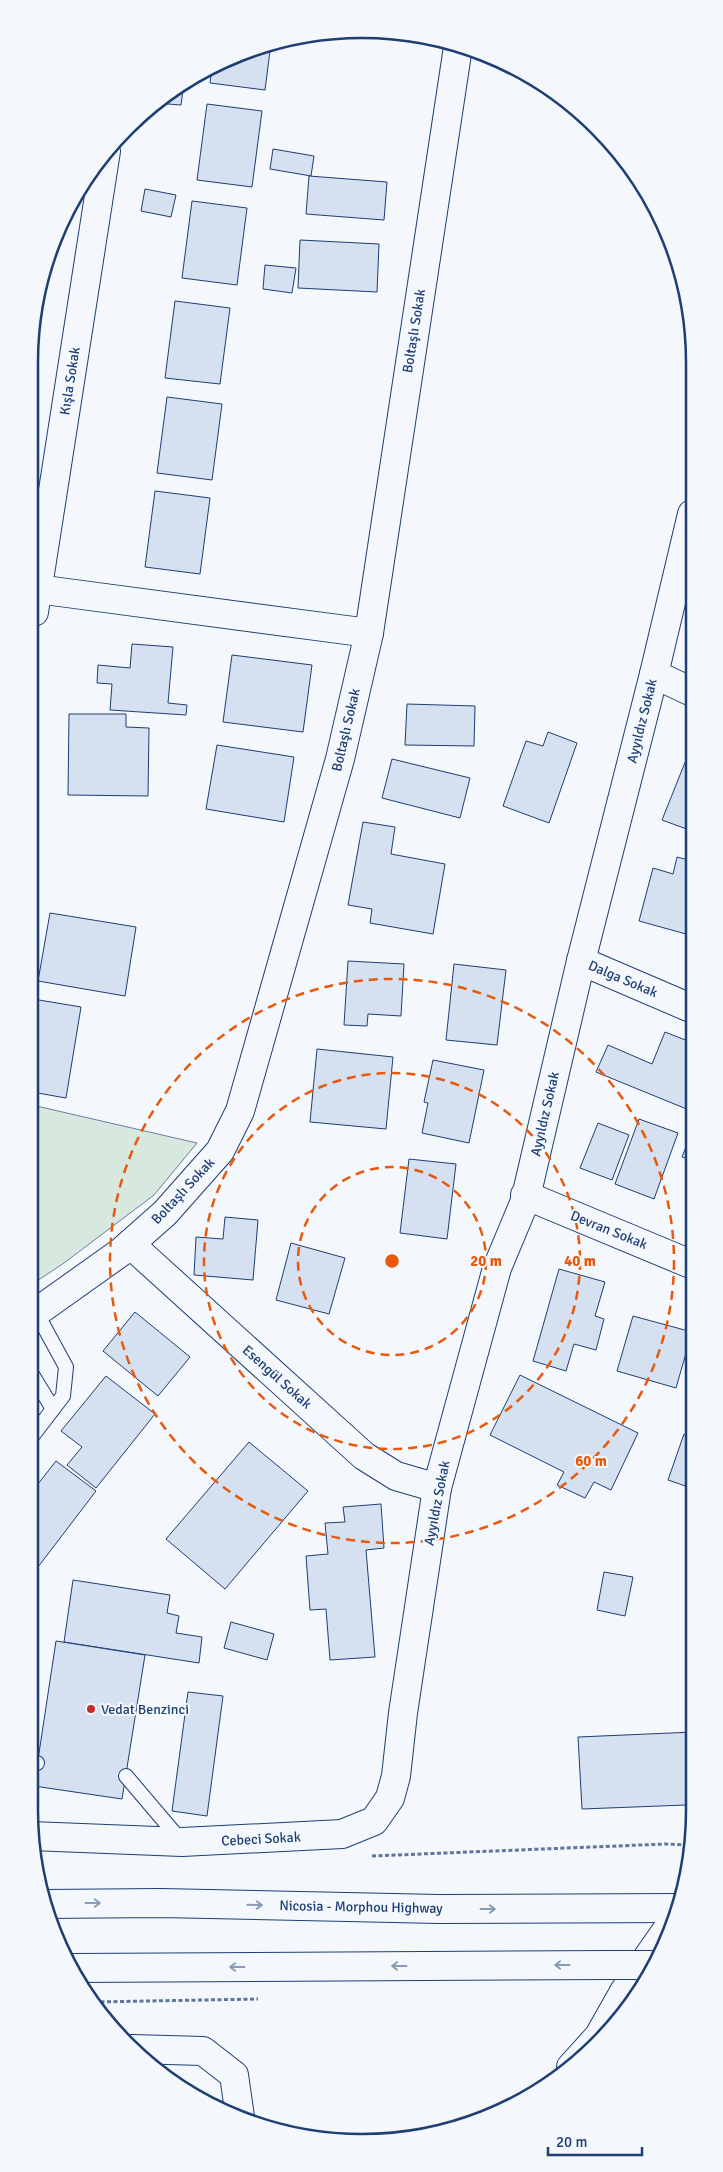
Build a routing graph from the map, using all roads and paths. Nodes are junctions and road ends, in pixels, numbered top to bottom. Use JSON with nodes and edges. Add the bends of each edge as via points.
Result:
{"nodes":[{"id":1,"x":457,"y":52,"type":"edge"},
{"id":2,"x":104,"y":164,"type":"edge"},
{"id":3,"x":686,"y":539,"type":"edge"},
{"id":4,"x":38,"y":581,"type":"edge"},
{"id":5,"x":38,"y":600,"type":"edge"},
{"id":6,"x":368,"y":633,"type":"junction"},
{"id":7,"x":654,"y":674,"type":"junction"},
{"id":8,"x":686,"y":689,"type":"edge"},
{"id":9,"x":581,"y":961,"type":"junction"},
{"id":10,"x":686,"y":1006,"type":"edge"},
{"id":11,"x":526,"y":1195,"type":"junction"},
{"id":12,"x":130,"y":1244,"type":"junction"},
{"id":13,"x":686,"y":1262,"type":"edge"},
{"id":14,"x":38,"y":1310,"type":"edge"},
{"id":15,"x":38,"y":1322,"type":"edge"},
{"id":16,"x":38,"y":1384,"type":"edge"},
{"id":17,"x":54,"y":1409,"type":"junction"},
{"id":18,"x":38,"y":1429,"type":"edge"},
{"id":19,"x":437,"y":1488,"type":"junction"},
{"id":20,"x":403,"y":1713,"type":"joint"},
{"id":21,"x":126,"y":1776,"type":"dead end"},
{"id":22,"x":38,"y":1836,"type":"edge"},
{"id":23,"x":182,"y":1842,"type":"junction"},
{"id":24,"x":684,"y":1845,"type":"edge"},
{"id":25,"x":367,"y":1856,"type":"dead end"},
{"id":26,"x":52,"y":1904,"type":"edge"},
{"id":27,"x":670,"y":1908,"type":"edge"},
{"id":28,"x":656,"y":1946,"type":"edge"},
{"id":29,"x":646,"y":1965,"type":"edge"},
{"id":30,"x":79,"y":1968,"type":"edge"},
{"id":31,"x":608,"y":2021,"type":"edge"},
{"id":32,"x":143,"y":2049,"type":"edge"},
{"id":33,"x":239,"y":2110,"type":"edge"}],
"edges":[{"from":1,"to":6,"type":"main road","name":"Boltaşlı Sokak"},
{"from":2,"to":4,"type":"main road","name":"Kışla Sokak"},
{"from":3,"to":7,"type":"main road","name":"Ayyıldız Sokak"},
{"from":5,"to":6,"type":"main road"},
{"from":6,"to":12,"type":"main road","name":"Boltaşlı Sokak","via":[[340,760],[240,1111],[208,1167],[165,1213]]},
{"from":7,"to":8,"type":"main road"},
{"from":7,"to":9,"type":"main road","name":"Ayyıldız Sokak"},
{"from":9,"to":10,"type":"main road","name":"Dalga Sokak"},
{"from":9,"to":11,"type":"main road","name":"Ayyıldız Sokak"},
{"from":11,"to":13,"type":"main road","name":"Devran Sokak"},
{"from":11,"to":19,"type":"main road","name":"Ayyıldız Sokak","via":[[497,1268]]},
{"from":12,"to":14,"type":"main road","name":"Boltaşlı Sokak"},
{"from":12,"to":19,"type":"main road","name":"Esengül Sokak","via":[[364,1456],[396,1476]]},
{"from":15,"to":17,"type":"lane","via":[[66,1367],[64,1396]]},
{"from":16,"to":17,"type":"lane"},
{"from":17,"to":18,"type":"lane"},
{"from":19,"to":20,"type":"main road","name":"Ayyıldız Sokak"},
{"from":20,"to":23,"type":"main road","name":"Cebeci Sokak","via":[[396,1776],[390,1798],[374,1821],[342,1834]]},
{"from":21,"to":23,"type":"lane"},
{"from":22,"to":23,"type":"main road","name":"Cebeci Sokak"},
{"from":24,"to":25,"type":"path"},
{"from":26,"to":27,"type":"main road","name":"Nicosia - Morphou Highway","one_way":true,"via":[[440,1909]]},
{"from":28,"to":31,"type":"main road"},
{"from":29,"to":30,"type":"main road","one_way":true,"bridge":true},
{"from":32,"to":33,"type":"main road","via":[[203,2051],[234,2075]]}]}
